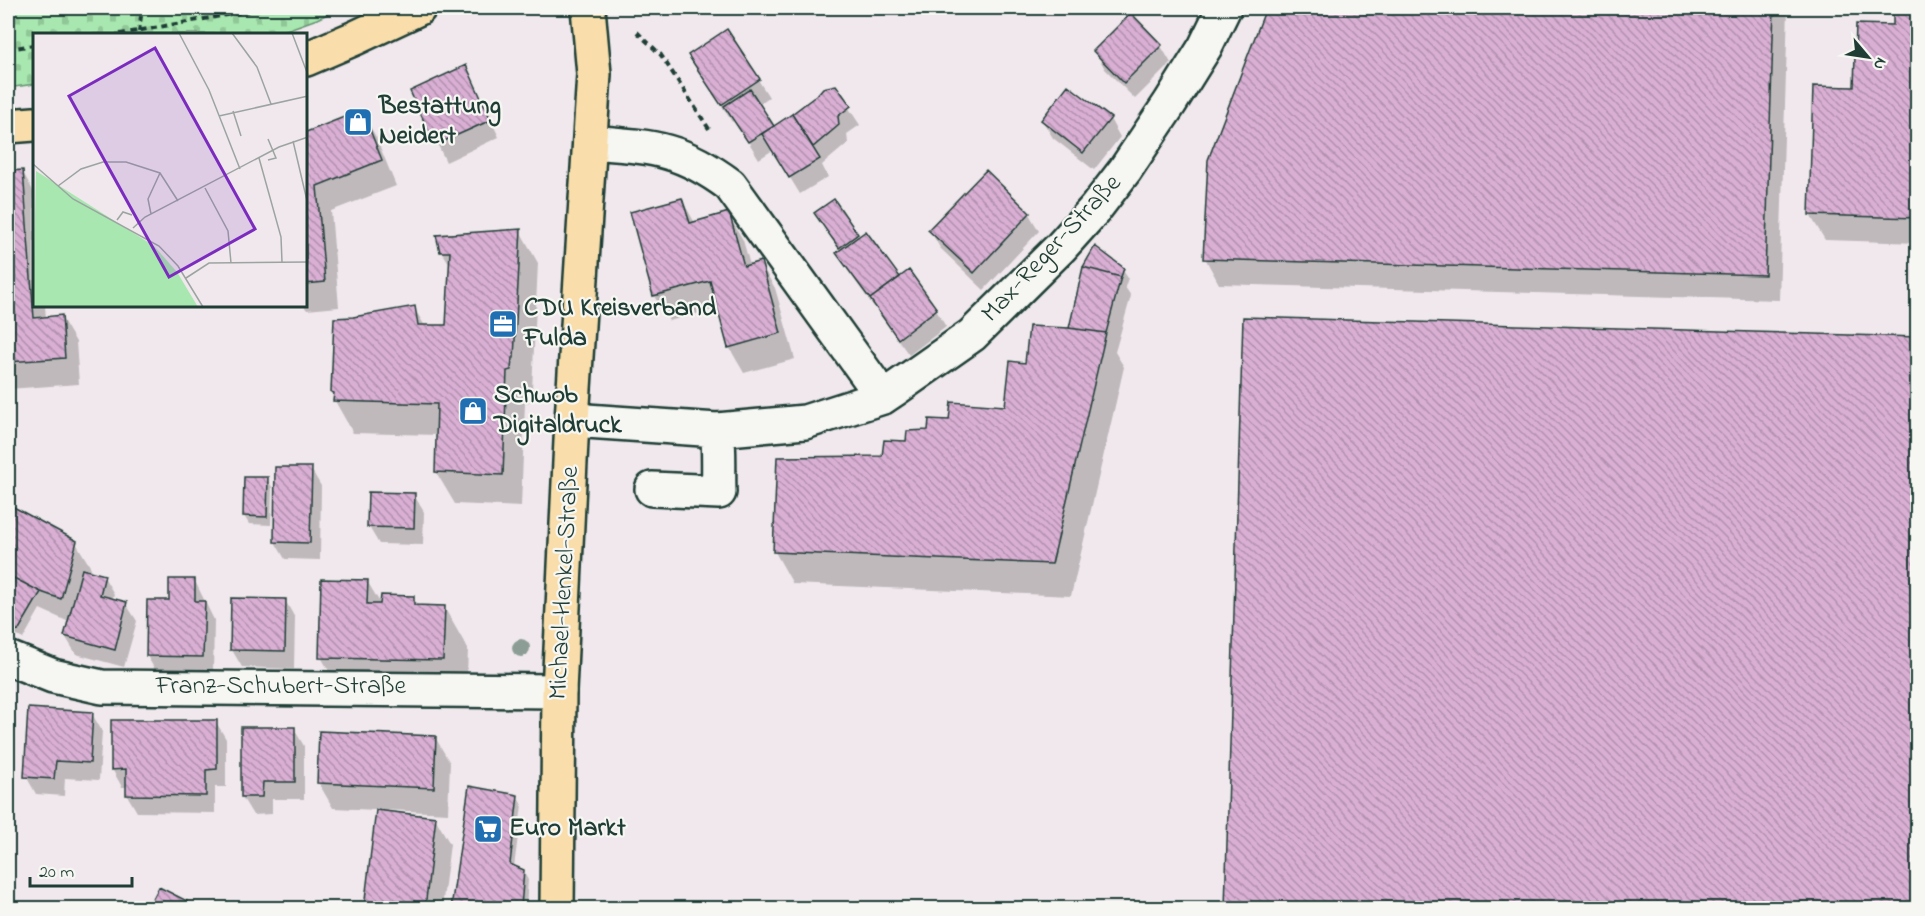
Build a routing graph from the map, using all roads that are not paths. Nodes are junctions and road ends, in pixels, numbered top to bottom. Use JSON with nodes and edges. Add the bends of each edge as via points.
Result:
{"nodes":[{"id":1,"x":419,"y":8,"type":"edge"},
{"id":2,"x":588,"y":8,"type":"edge"},
{"id":3,"x":1224,"y":8,"type":"edge"},
{"id":4,"x":308,"y":58,"type":"edge"},
{"id":5,"x":33,"y":124,"type":"edge"},
{"id":6,"x":8,"y":126,"type":"edge"},
{"id":7,"x":590,"y":142,"type":"junction"},
{"id":8,"x":882,"y":397,"type":"junction"},
{"id":9,"x":572,"y":420,"type":"junction"},
{"id":10,"x":717,"y":430,"type":"junction"},
{"id":11,"x":652,"y":489,"type":"dead end"},
{"id":12,"x":8,"y":658,"type":"edge"},
{"id":13,"x":559,"y":691,"type":"junction"},
{"id":14,"x":557,"y":909,"type":"edge"}],
"edges":[{"from":1,"to":4,"type":"main road"},
{"from":2,"to":7,"type":"main road","name":"Michael-Henkel-Straße","via":[[594,74]]},
{"from":3,"to":8,"type":"street","name":"Max-Reger-Straße","via":[[1170,103],[1095,209],[972,335]]},
{"from":5,"to":6,"type":"main road"},
{"from":7,"to":8,"type":"street","via":[[654,147],[678,154],[730,185]]},
{"from":7,"to":9,"type":"main road","name":"Michael-Henkel-Straße"},
{"from":8,"to":10,"type":"street","name":"Max-Reger-Straße","via":[[805,422]]},
{"from":9,"to":10,"type":"street","name":"Max-Reger-Straße"},
{"from":9,"to":13,"type":"main road","name":"Michael-Henkel-Straße"},
{"from":10,"to":11,"type":"street","via":[[719,492]]},
{"from":12,"to":13,"type":"street","name":"Franz-Schubert-Straße","via":[[53,676],[102,687]]},
{"from":13,"to":14,"type":"main road","name":"Michael-Henkel-Straße"}]}
